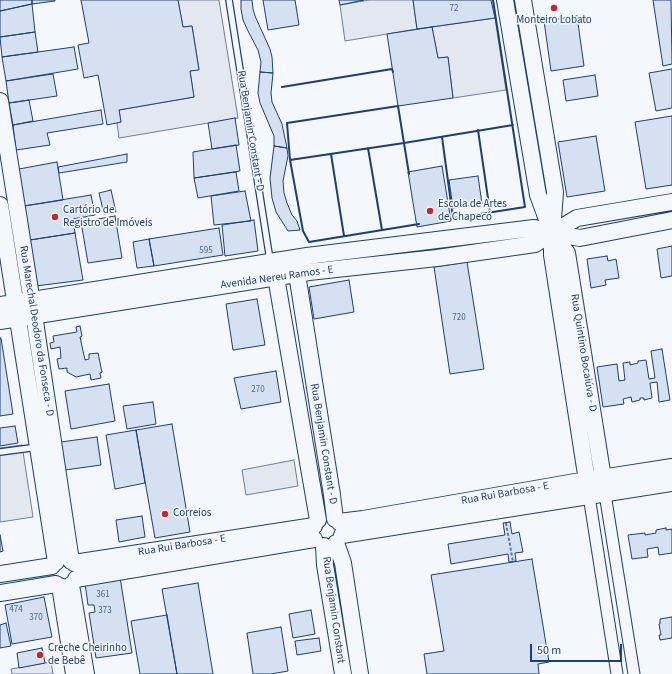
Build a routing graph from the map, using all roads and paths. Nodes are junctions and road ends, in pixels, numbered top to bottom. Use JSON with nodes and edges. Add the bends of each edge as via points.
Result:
{"nodes":[{"id":1,"x":229,"y":0,"type":"edge"},
{"id":2,"x":505,"y":0,"type":"edge"},
{"id":3,"x":523,"y":0,"type":"edge"},
{"id":4,"x":0,"y":101,"type":"edge"},
{"id":5,"x":672,"y":202,"type":"edge"},
{"id":6,"x":0,"y":205,"type":"edge"},
{"id":7,"x":672,"y":220,"type":"edge"},
{"id":8,"x":552,"y":233,"type":"junction"},
{"id":9,"x":270,"y":262,"type":"junction"},
{"id":10,"x":297,"y":274,"type":"junction"},
{"id":11,"x":276,"y":277,"type":"junction"},
{"id":12,"x":11,"y":308,"type":"edge"},
{"id":13,"x":33,"y":308,"type":"junction"},
{"id":14,"x":302,"y":309,"type":"junction"},
{"id":15,"x":282,"y":312,"type":"junction"},
{"id":16,"x":0,"y":321,"type":"edge"},
{"id":17,"x":38,"y":447,"type":"junction"},
{"id":18,"x":0,"y":452,"type":"edge"},
{"id":19,"x":672,"y":467,"type":"edge"},
{"id":20,"x":672,"y":483,"type":"edge"},
{"id":21,"x":604,"y":486,"type":"junction"},
{"id":22,"x":588,"y":488,"type":"junction"},
{"id":23,"x":504,"y":510,"type":"junction"},
{"id":24,"x":328,"y":531,"type":"junction"},
{"id":25,"x":513,"y":562,"type":"dead end"},
{"id":26,"x":63,"y":563,"type":"junction"},
{"id":27,"x":0,"y":574,"type":"edge"},
{"id":28,"x":66,"y":583,"type":"junction"},
{"id":29,"x":0,"y":593,"type":"edge"},
{"id":30,"x":359,"y":667,"type":"edge"},
{"id":31,"x":342,"y":668,"type":"edge"},
{"id":32,"x":633,"y":671,"type":"edge"},
{"id":33,"x":616,"y":673,"type":"edge"},
{"id":34,"x":74,"y":674,"type":"edge"},
{"id":35,"x":86,"y":674,"type":"edge"}],
"edges":[{"from":1,"to":9,"type":"lane","name":"Rua Benjamin Constant - D"},
{"from":2,"to":8,"type":"street","name":"Rua Quintino Bocaiúva - D","via":[[538,195]]},
{"from":3,"to":8,"type":"street","name":"Rua Quintino Bocaiúva - D","via":[[555,192]]},
{"from":4,"to":13,"type":"street","name":"Rua Marechal Deodoro da Fonseca - D"},
{"from":5,"to":8,"type":"street","name":"Avenida Nereu Ramos - E","via":[[578,218]]},
{"from":6,"to":12,"type":"street","name":"Rua Marechal Deodoro da Fonseca - D"},
{"from":7,"to":8,"type":"street","name":"Avenida Nereu Ramos - E","via":[[580,238]]},
{"from":8,"to":9,"type":"street","name":"Avenida Nereu Ramos - E","via":[[534,228]]},
{"from":8,"to":10,"type":"street","name":"Avenida Nereu Ramos - E","via":[[535,244]]},
{"from":8,"to":21,"type":"street","name":"Rua Quintino Bocaiúva - D","via":[[567,253]]},
{"from":8,"to":22,"type":"street","name":"Rua Quintino Bocaiúva - D","via":[[552,255]]},
{"from":9,"to":13,"type":"street","name":"Avenida Nereu Ramos - E"},
{"from":10,"to":11,"type":"street","name":"Avenida Nereu Ramos - E"},
{"from":10,"to":14,"type":"street","name":"Rua Benjamin Constant - D"},
{"from":11,"to":13,"type":"street","name":"Avenida Nereu Ramos - E"},
{"from":11,"to":15,"type":"street","name":"Rua Benjamin Constant - D"},
{"from":12,"to":13,"type":"street","name":"Avenida Nereu Ramos - E"},
{"from":12,"to":16,"type":"street","name":"Avenida Nereu Ramos - E"},
{"from":12,"to":17,"type":"street","name":"Rua Marechal Deodoro da Fonseca - D"},
{"from":13,"to":26,"type":"street","name":"Rua Marechal Deodoro da Fonseca - D"},
{"from":14,"to":15,"type":"street"},
{"from":14,"to":24,"type":"street","name":"Rua Benjamin Constant - D","via":[[330,487]]},
{"from":15,"to":24,"type":"street","name":"Rua Benjamin Constant - D","via":[[310,469]]},
{"from":17,"to":18,"type":"lane"},
{"from":17,"to":26,"type":"street","name":"Rua Marechal Deodoro da Fonseca - D"},
{"from":19,"to":21,"type":"street","name":"Rua Rui Barbosa - E"},
{"from":20,"to":21,"type":"street","name":"Rua Rui Barbosa - E"},
{"from":21,"to":22,"type":"street","name":"Rua Rui Barbosa - E"},
{"from":21,"to":32,"type":"street","name":"Rua Quintino Bocaiúva - D"},
{"from":22,"to":23,"type":"street","name":"Rua Rui Barbosa - E"},
{"from":22,"to":24,"type":"street","name":"Rua Rui Barbosa - E","via":[[364,519]]},
{"from":22,"to":33,"type":"street","name":"Rua Quintino Bocaiúva - D"},
{"from":23,"to":24,"type":"street","name":"Rua Rui Barbosa - E"},
{"from":23,"to":25,"type":"path"},
{"from":24,"to":26,"type":"street","name":"Rua Rui Barbosa - E"},
{"from":24,"to":28,"type":"street","name":"Rua Rui Barbosa - E"},
{"from":24,"to":30,"type":"street","name":"Rua Benjamin Constant - D","via":[[343,563]]},
{"from":24,"to":31,"type":"street","name":"Rua Benjamin Constant","via":[[325,565]]},
{"from":26,"to":27,"type":"street","name":"Rua Rui Barbosa - E"},
{"from":26,"to":28,"type":"street","via":[[77,568],[78,574]]},
{"from":26,"to":28,"type":"street","via":[[50,572],[52,579]]},
{"from":28,"to":29,"type":"street","name":"Rua Rui Barbosa - E"},
{"from":28,"to":34,"type":"street"},
{"from":28,"to":35,"type":"street"},
{"from":30,"to":31,"type":"street"},
{"from":32,"to":33,"type":"street"}]}
